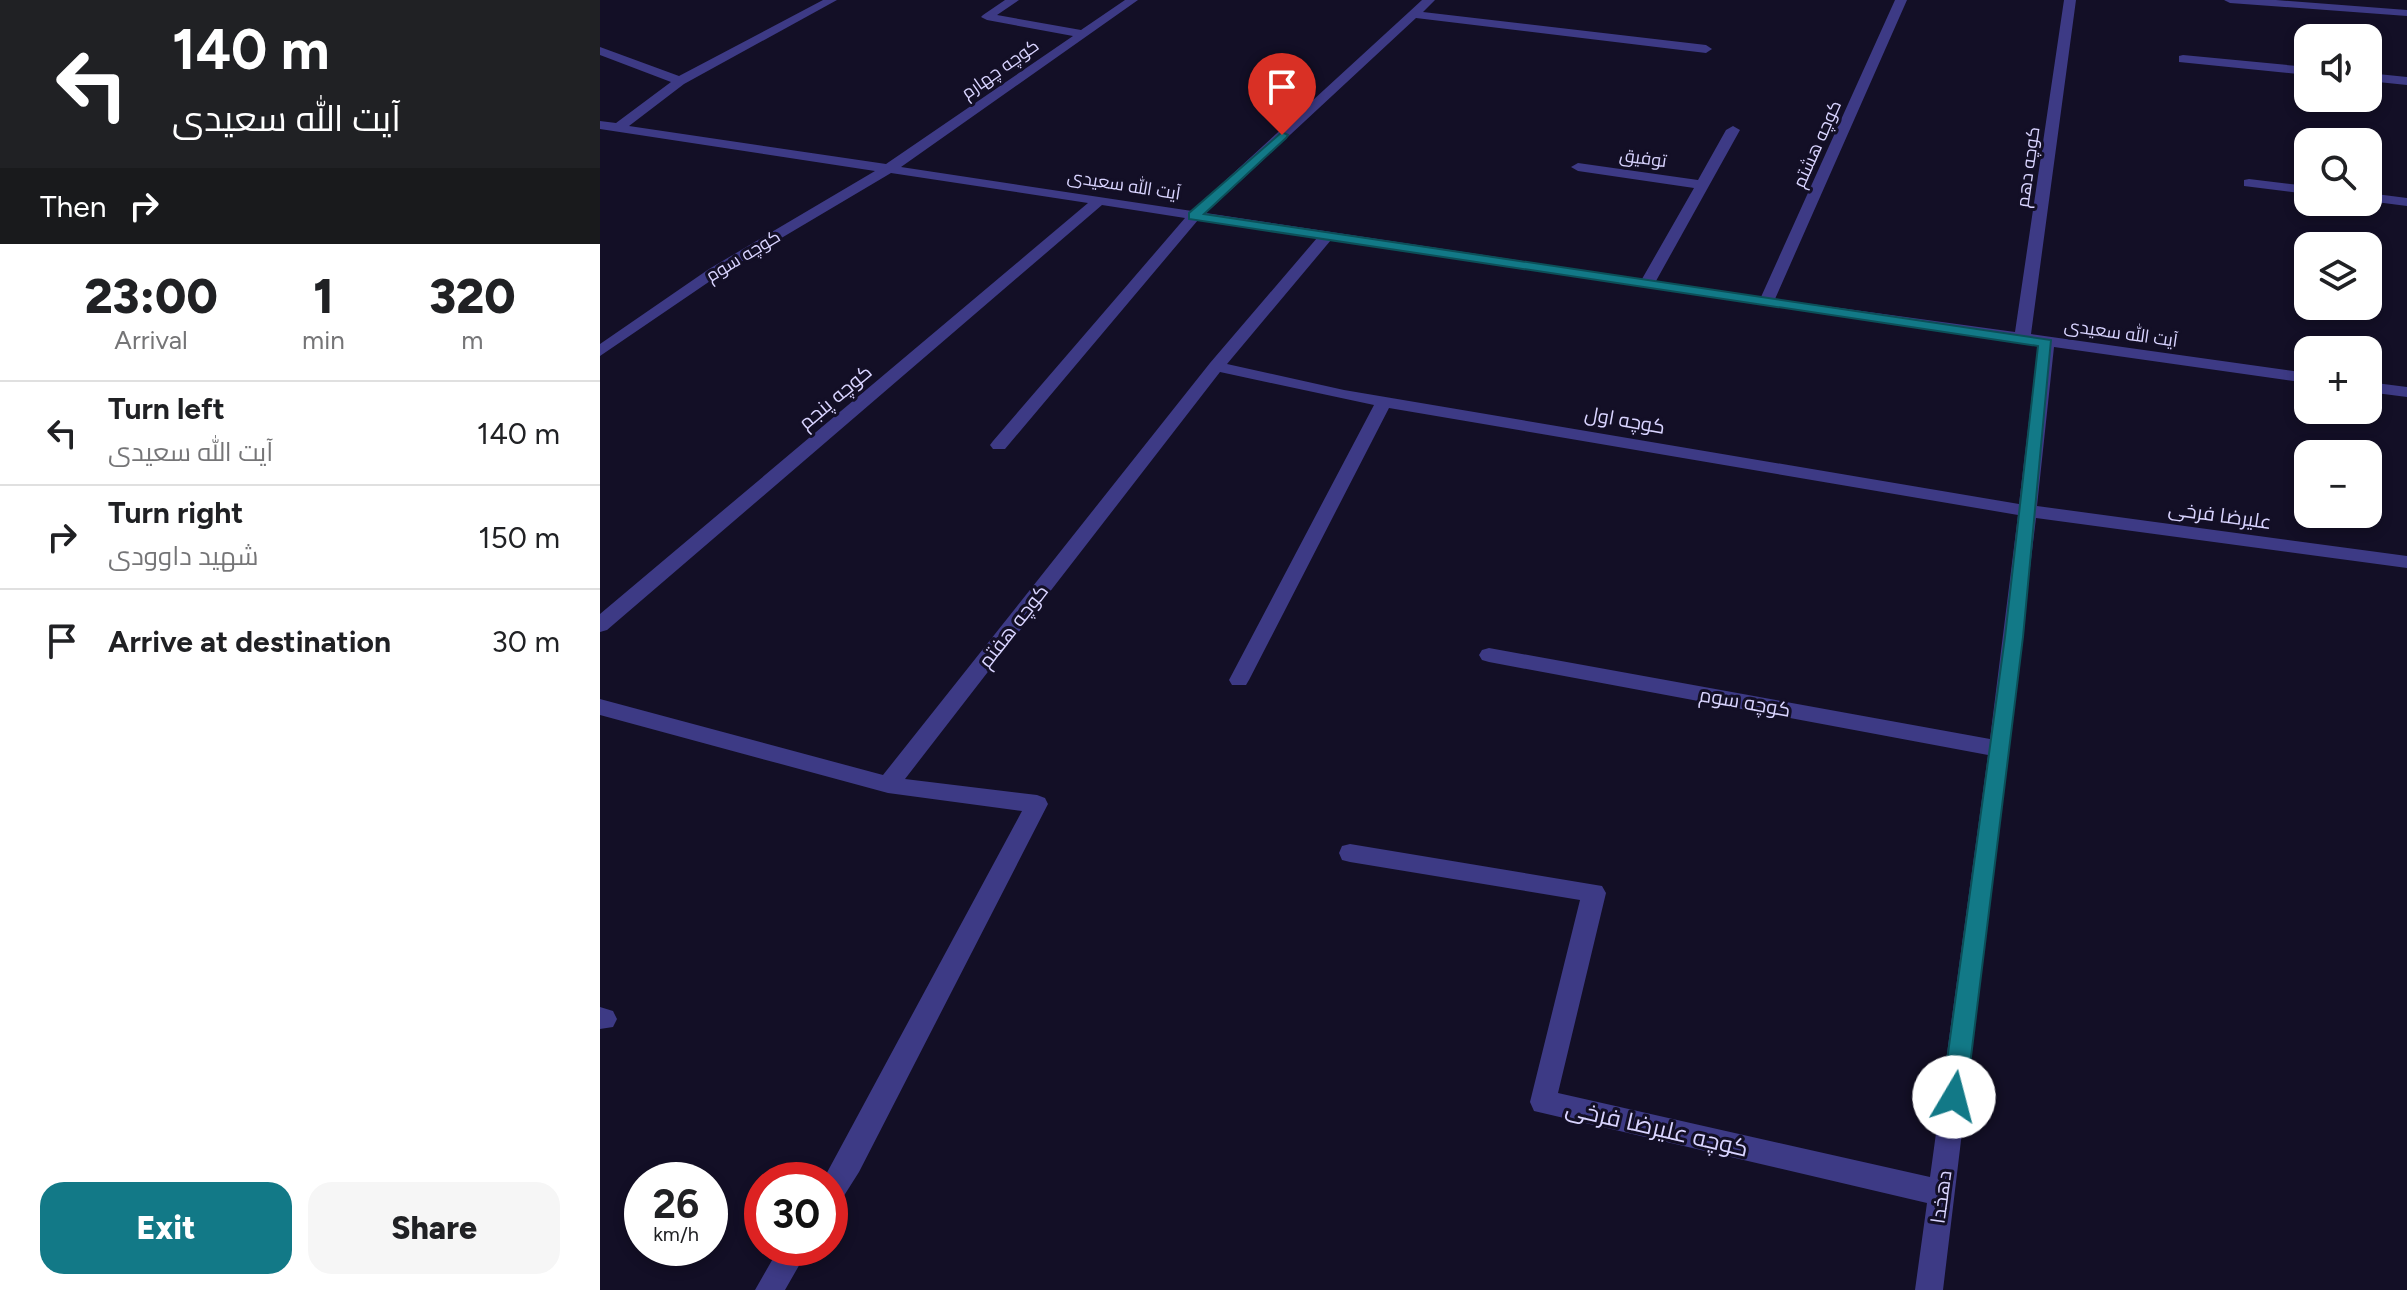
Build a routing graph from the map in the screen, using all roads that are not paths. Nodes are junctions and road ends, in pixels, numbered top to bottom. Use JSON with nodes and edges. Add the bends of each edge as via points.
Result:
{"nodes":[{"id":1,"x":831,"y":0,"type":"edge"},
{"id":2,"x":1013,"y":0,"type":"edge"},
{"id":3,"x":1132,"y":0,"type":"edge"},
{"id":4,"x":1429,"y":0,"type":"edge"},
{"id":5,"x":1901,"y":0,"type":"edge"},
{"id":6,"x":2070,"y":0,"type":"edge"},
{"id":7,"x":2230,"y":0,"type":"edge"},
{"id":8,"x":2407,"y":13,"type":"edge"},
{"id":9,"x":1413,"y":14,"type":"junction"},
{"id":10,"x":1082,"y":34,"type":"junction"},
{"id":11,"x":1706,"y":49,"type":"dead end"},
{"id":12,"x":600,"y":51,"type":"edge"},
{"id":13,"x":2183,"y":59,"type":"dead end"},
{"id":14,"x":2294,"y":70,"type":"edge"},
{"id":15,"x":2382,"y":78,"type":"edge"},
{"id":16,"x":680,"y":81,"type":"junction"},
{"id":17,"x":2407,"y":81,"type":"edge"},
{"id":18,"x":600,"y":125,"type":"edge"},
{"id":19,"x":618,"y":128,"type":"junction"},
{"id":20,"x":1733,"y":130,"type":"dead end"},
{"id":21,"x":1578,"y":167,"type":"dead end"},
{"id":22,"x":890,"y":168,"type":"junction"},
{"id":23,"x":2249,"y":183,"type":"dead end"},
{"id":24,"x":1702,"y":185,"type":"junction"},
{"id":25,"x":2294,"y":188,"type":"edge"},
{"id":26,"x":2382,"y":199,"type":"edge"},
{"id":27,"x":1098,"y":202,"type":"junction"},
{"id":28,"x":2407,"y":202,"type":"edge"},
{"id":29,"x":1194,"y":216,"type":"junction"},
{"id":30,"x":1327,"y":236,"type":"junction"},
{"id":31,"x":1647,"y":284,"type":"junction"},
{"id":32,"x":1766,"y":302,"type":"junction"},
{"id":33,"x":2022,"y":339,"type":"junction"},
{"id":34,"x":2046,"y":343,"type":"junction"},
{"id":35,"x":600,"y":351,"type":"edge"},
{"id":36,"x":1216,"y":366,"type":"junction"},
{"id":37,"x":2294,"y":376,"type":"edge"},
{"id":38,"x":2382,"y":389,"type":"edge"},
{"id":39,"x":2407,"y":392,"type":"edge"},
{"id":40,"x":1384,"y":401,"type":"junction"},
{"id":41,"x":999,"y":445,"type":"dead end"},
{"id":42,"x":2028,"y":511,"type":"junction"},
{"id":43,"x":2407,"y":562,"type":"edge"},
{"id":44,"x":600,"y":625,"type":"edge"},
{"id":45,"x":1489,"y":655,"type":"dead end"},
{"id":46,"x":1239,"y":680,"type":"dead end"},
{"id":47,"x":600,"y":707,"type":"edge"},
{"id":48,"x":2000,"y":749,"type":"junction"},
{"id":49,"x":888,"y":785,"type":"junction"},
{"id":50,"x":1350,"y":853,"type":"dead end"},
{"id":51,"x":848,"y":1165,"type":"edge"},
{"id":52,"x":1942,"y":1193,"type":"junction"},
{"id":53,"x":784,"y":1266,"type":"edge"},
{"id":54,"x":769,"y":1290,"type":"edge"},
{"id":55,"x":1929,"y":1290,"type":"edge"}],
"edges":[{"from":1,"to":16,"type":"street"},
{"from":2,"to":10,"type":"street","via":[[987,17]]},
{"from":3,"to":10,"type":"street","name":"کوچه چهارم"},
{"from":4,"to":9,"type":"street"},
{"from":5,"to":32,"type":"street","name":"کوچه هشتم"},
{"from":6,"to":33,"type":"street","name":"کوچه دهم"},
{"from":7,"to":8,"type":"street"},
{"from":9,"to":11,"type":"street"},
{"from":9,"to":29,"type":"street"},
{"from":10,"to":22,"type":"street","name":"کوچه چهارم"},
{"from":12,"to":16,"type":"street"},
{"from":13,"to":14,"type":"street"},
{"from":15,"to":17,"type":"street"},
{"from":16,"to":19,"type":"street"},
{"from":18,"to":19,"type":"street","name":"آیت الله سعیدی"},
{"from":19,"to":22,"type":"street","name":"آیت الله سعیدی"},
{"from":20,"to":24,"type":"street"},
{"from":21,"to":24,"type":"street","name":"توفیق"},
{"from":22,"to":27,"type":"street","name":"آیت الله سعیدی"},
{"from":22,"to":35,"type":"street","name":"کوچه سوم","via":[[714,272]]},
{"from":23,"to":25,"type":"street"},
{"from":24,"to":31,"type":"street"},
{"from":26,"to":28,"type":"street"},
{"from":27,"to":29,"type":"street","name":"آیت الله سعیدی"},
{"from":27,"to":44,"type":"street","name":"کوچه پنجم"},
{"from":29,"to":30,"type":"street","name":"آیت الله سعیدی"},
{"from":29,"to":41,"type":"street"},
{"from":30,"to":31,"type":"street","name":"آیت الله سعیدی"},
{"from":30,"to":36,"type":"street","name":"کوچه هفتم"},
{"from":31,"to":32,"type":"street","name":"آیت الله سعیدی"},
{"from":32,"to":33,"type":"street","name":"آیت الله سعیدی"},
{"from":33,"to":34,"type":"street","name":"آیت الله سعیدی"},
{"from":34,"to":37,"type":"street","name":"آیت الله سعیدی"},
{"from":34,"to":42,"type":"street","name":"دهخدا"},
{"from":36,"to":40,"type":"street","name":"کوچه اول"},
{"from":36,"to":49,"type":"street","name":"کوچه هفتم"},
{"from":38,"to":39,"type":"street"},
{"from":40,"to":42,"type":"street","name":"کوچه اول"},
{"from":40,"to":46,"type":"street"},
{"from":42,"to":43,"type":"street","name":"علیرضا فرخی"},
{"from":42,"to":48,"type":"street","name":"دهخدا"},
{"from":45,"to":48,"type":"street","name":"کوچه سوم"},
{"from":47,"to":49,"type":"street"},
{"from":48,"to":52,"type":"street","name":"دهخدا"},
{"from":49,"to":51,"type":"street","via":[[1037,804]]},
{"from":50,"to":52,"type":"street","name":"کوچه علیرضا فرخی","via":[[1594,893],[1543,1102]]},
{"from":52,"to":55,"type":"street","name":"دهخدا"},
{"from":53,"to":54,"type":"street"}]}
